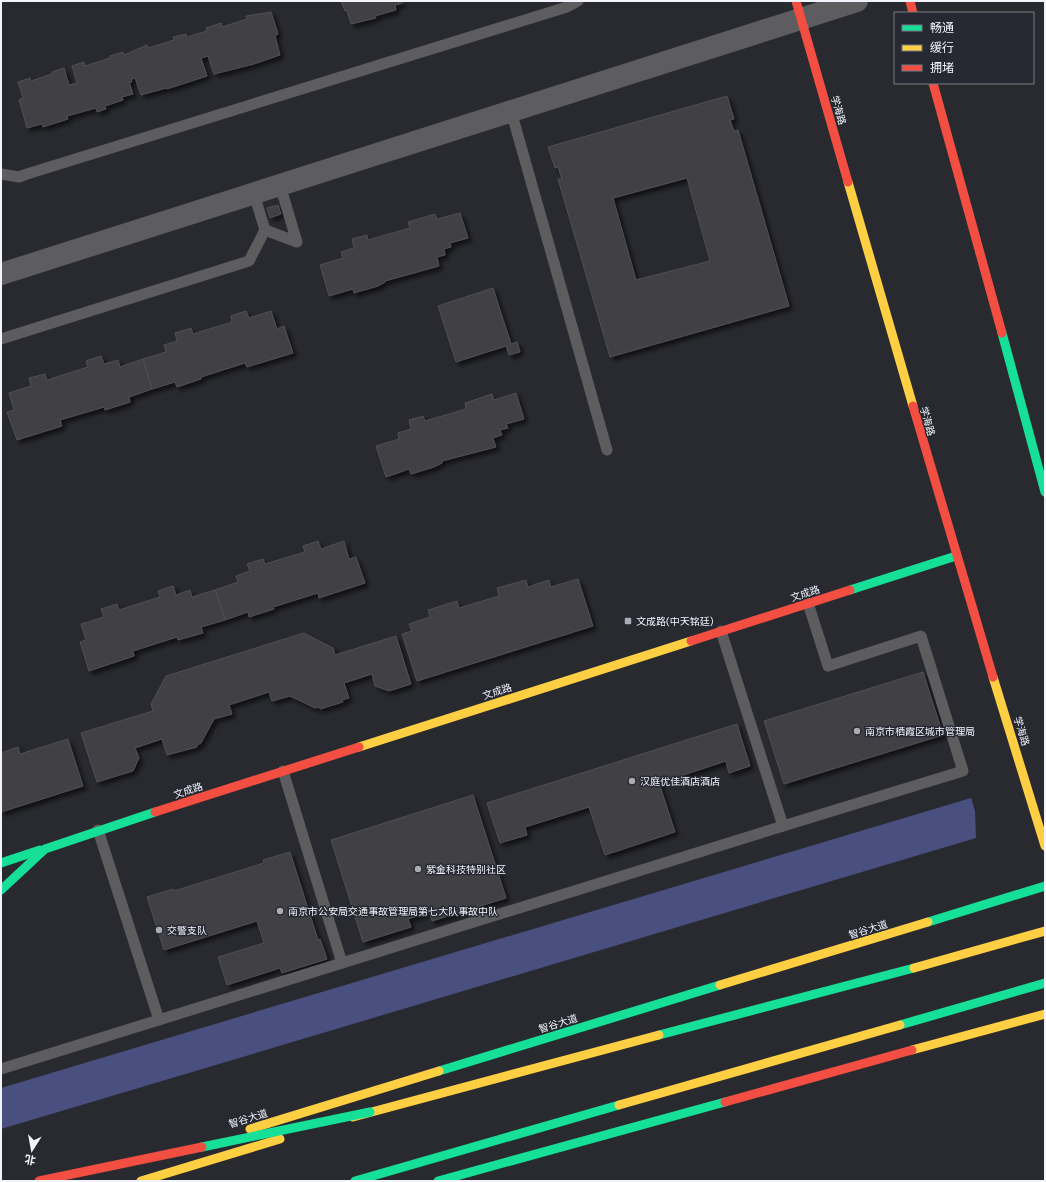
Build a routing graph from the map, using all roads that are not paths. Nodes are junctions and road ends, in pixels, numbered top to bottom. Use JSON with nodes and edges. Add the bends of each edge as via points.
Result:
{"nodes":[{"id":1,"x":578,"y":1,"type":"edge"},
{"id":2,"x":857,"y":1,"type":"edge"},
{"id":3,"x":910,"y":1,"type":"edge"},
{"id":4,"x":798,"y":10,"type":"edge"},
{"id":5,"x":913,"y":12,"type":"edge"},
{"id":6,"x":933,"y":84,"type":"edge"},
{"id":7,"x":511,"y":111,"type":"junction"},
{"id":8,"x":1,"y":174,"type":"edge"},
{"id":9,"x":18,"y":177,"type":"junction"},
{"id":10,"x":1,"y":182,"type":"edge"},
{"id":11,"x":280,"y":185,"type":"junction"},
{"id":12,"x":254,"y":194,"type":"junction"},
{"id":13,"x":265,"y":230,"type":"junction"},
{"id":14,"x":1,"y":274,"type":"edge"},
{"id":15,"x":1,"y":339,"type":"edge"},
{"id":16,"x":607,"y":450,"type":"dead end"},
{"id":17,"x":1045,"y":492,"type":"edge"},
{"id":18,"x":956,"y":556,"type":"junction"},
{"id":19,"x":808,"y":603,"type":"junction"},
{"id":20,"x":721,"y":631,"type":"junction"},
{"id":21,"x":283,"y":771,"type":"junction"},
{"id":22,"x":1042,"y":824,"type":"edge"},
{"id":23,"x":783,"y":826,"type":"junction"},
{"id":24,"x":98,"y":830,"type":"junction"},
{"id":25,"x":1045,"y":846,"type":"edge"},
{"id":26,"x":45,"y":849,"type":"junction"},
{"id":27,"x":1,"y":862,"type":"edge"},
{"id":28,"x":1045,"y":886,"type":"edge"},
{"id":29,"x":1,"y":890,"type":"edge"},
{"id":30,"x":1045,"y":931,"type":"edge"},
{"id":31,"x":342,"y":963,"type":"junction"},
{"id":32,"x":1045,"y":983,"type":"edge"},
{"id":33,"x":1045,"y":1014,"type":"edge"},
{"id":34,"x":159,"y":1020,"type":"junction"},
{"id":35,"x":1,"y":1068,"type":"edge"},
{"id":36,"x":370,"y":1112,"type":"junction"},
{"id":37,"x":393,"y":1170,"type":"junction"},
{"id":38,"x":39,"y":1181,"type":"edge"},
{"id":39,"x":78,"y":1181,"type":"edge"},
{"id":40,"x":141,"y":1181,"type":"edge"},
{"id":41,"x":355,"y":1181,"type":"edge"},
{"id":42,"x":361,"y":1181,"type":"edge"},
{"id":43,"x":438,"y":1181,"type":"edge"}],
"edges":[{"from":1,"to":9,"type":"lane","via":[[567,7]]},
{"from":2,"to":4,"type":"street"},
{"from":3,"to":5,"type":"main road"},
{"from":4,"to":7,"type":"street"},
{"from":4,"to":18,"type":"main road","name":"学海路"},
{"from":6,"to":17,"type":"main road"},
{"from":7,"to":11,"type":"street"},
{"from":7,"to":16,"type":"lane"},
{"from":8,"to":9,"type":"lane"},
{"from":9,"to":10,"type":"lane"},
{"from":11,"to":12,"type":"street"},
{"from":11,"to":13,"type":"lane","via":[[297,242]]},
{"from":12,"to":13,"type":"lane"},
{"from":12,"to":14,"type":"street"},
{"from":13,"to":15,"type":"lane","via":[[249,261]]},
{"from":18,"to":19,"type":"main road","name":"文成路"},
{"from":18,"to":22,"type":"main road","name":"学海路"},
{"from":19,"to":20,"type":"main road","name":"文成路"},
{"from":19,"to":23,"type":"lane","via":[[828,666],[921,636],[964,771]]},
{"from":20,"to":21,"type":"main road","name":"文成路"},
{"from":20,"to":23,"type":"lane"},
{"from":21,"to":24,"type":"main road","name":"文成路"},
{"from":21,"to":31,"type":"lane"},
{"from":22,"to":25,"type":"main road","name":"学海路"},
{"from":23,"to":31,"type":"lane"},
{"from":24,"to":26,"type":"main road","name":"文成路"},
{"from":24,"to":34,"type":"lane"},
{"from":26,"to":27,"type":"main road","name":"文成路"},
{"from":26,"to":29,"type":"main road","name":"文成路"},
{"from":28,"to":39,"type":"main road","name":"智谷大道"},
{"from":30,"to":36,"type":"main road"},
{"from":31,"to":34,"type":"lane"},
{"from":32,"to":37,"type":"main road"},
{"from":33,"to":43,"type":"main road"},
{"from":34,"to":35,"type":"lane"},
{"from":36,"to":38,"type":"main road","bridge":true},
{"from":36,"to":40,"type":"main road","bridge":true},
{"from":37,"to":41,"type":"main road"},
{"from":37,"to":42,"type":"main road"}]}
